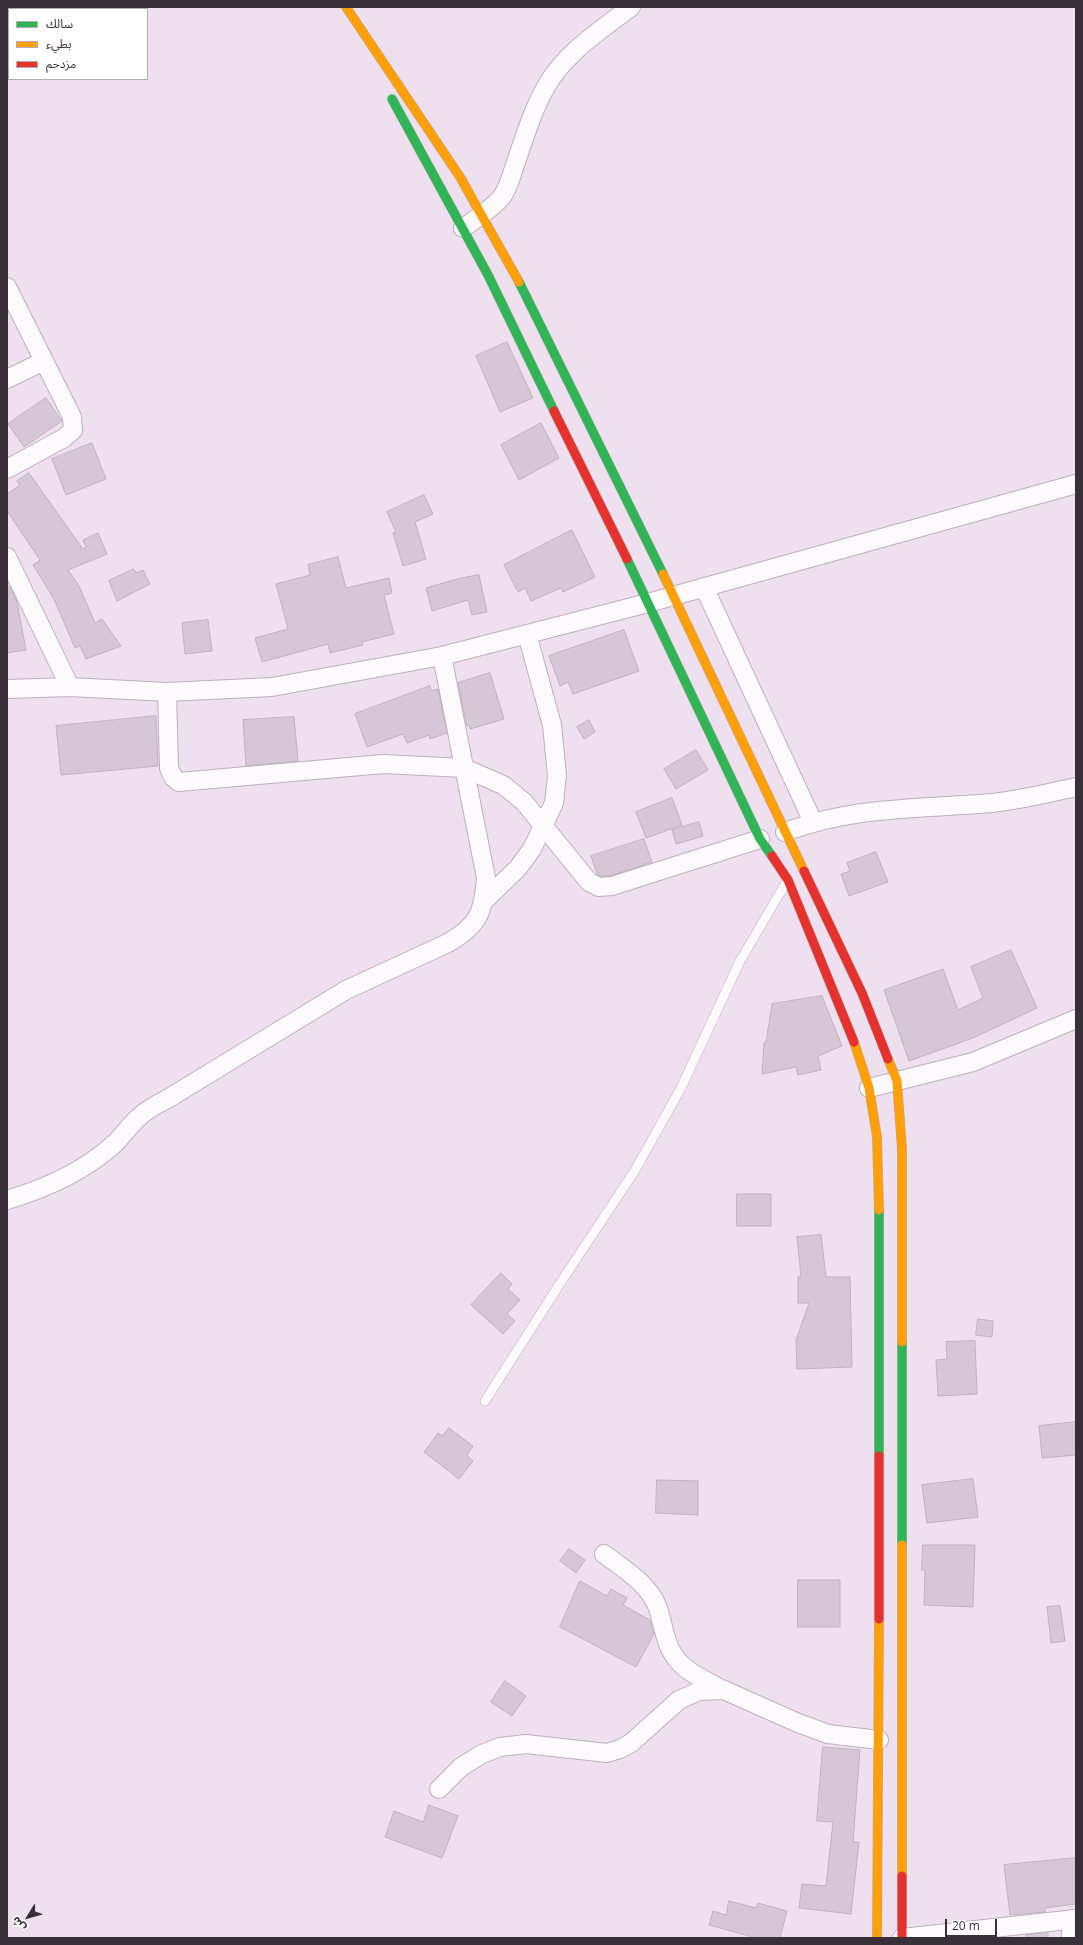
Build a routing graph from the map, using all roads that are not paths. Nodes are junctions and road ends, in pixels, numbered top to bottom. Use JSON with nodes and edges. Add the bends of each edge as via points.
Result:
{"nodes":[{"id":1,"x":341,"y":7,"type":"edge"},
{"id":2,"x":346,"y":7,"type":"edge"},
{"id":3,"x":631,"y":7,"type":"edge"},
{"id":4,"x":375,"y":68,"type":"dead end"},
{"id":5,"x":386,"y":88,"type":"dead end"},
{"id":6,"x":482,"y":215,"type":"junction"},
{"id":7,"x":463,"y":228,"type":"junction"},
{"id":8,"x":7,"y":287,"type":"edge"},
{"id":9,"x":44,"y":361,"type":"junction"},
{"id":10,"x":7,"y":379,"type":"edge"},
{"id":11,"x":7,"y":469,"type":"edge"},
{"id":12,"x":1076,"y":484,"type":"edge"},
{"id":13,"x":7,"y":557,"type":"edge"},
{"id":14,"x":704,"y":587,"type":"junction"},
{"id":15,"x":674,"y":596,"type":"junction"},
{"id":16,"x":648,"y":604,"type":"junction"},
{"id":17,"x":527,"y":634,"type":"junction"},
{"id":18,"x":442,"y":656,"type":"junction"},
{"id":19,"x":70,"y":688,"type":"junction"},
{"id":20,"x":7,"y":689,"type":"edge"},
{"id":21,"x":167,"y":692,"type":"junction"},
{"id":22,"x":464,"y":768,"type":"junction"},
{"id":23,"x":1076,"y":786,"type":"edge"},
{"id":24,"x":812,"y":822,"type":"junction"},
{"id":25,"x":544,"y":825,"type":"junction"},
{"id":26,"x":786,"y":832,"type":"junction"},
{"id":27,"x":760,"y":839,"type":"junction"},
{"id":28,"x":788,"y":880,"type":"junction"},
{"id":29,"x":484,"y":901,"type":"junction"},
{"id":30,"x":1076,"y":1018,"type":"edge"},
{"id":31,"x":897,"y":1081,"type":"junction"},
{"id":32,"x":869,"y":1088,"type":"junction"},
{"id":33,"x":7,"y":1200,"type":"edge"},
{"id":34,"x":486,"y":1401,"type":"dead end"},
{"id":35,"x":604,"y":1554,"type":"dead end"},
{"id":36,"x":724,"y":1690,"type":"junction"},
{"id":37,"x":879,"y":1740,"type":"junction"},
{"id":38,"x":439,"y":1789,"type":"dead end"},
{"id":39,"x":1074,"y":1919,"type":"edge"},
{"id":40,"x":877,"y":1938,"type":"edge"},
{"id":41,"x":902,"y":1938,"type":"edge"},
{"id":42,"x":1071,"y":1938,"type":"edge"}],
"edges":[{"from":1,"to":4,"type":"main road"},
{"from":2,"to":6,"type":"main road","via":[[460,177]]},
{"from":3,"to":6,"type":"street","via":[[581,45],[547,85],[531,118],[509,184],[502,197]]},
{"from":5,"to":7,"type":"main road"},
{"from":6,"to":7,"type":"street"},
{"from":6,"to":15,"type":"main road","via":[[529,300]]},
{"from":7,"to":16,"type":"main road"},
{"from":8,"to":9,"type":"street"},
{"from":9,"to":10,"type":"street"},
{"from":9,"to":11,"type":"street","via":[[72,417],[73,430],[64,438]]},
{"from":12,"to":14,"type":"street"},
{"from":13,"to":19,"type":"street"},
{"from":14,"to":15,"type":"street"},
{"from":14,"to":24,"type":"street"},
{"from":15,"to":16,"type":"street"},
{"from":15,"to":26,"type":"main road"},
{"from":16,"to":17,"type":"street"},
{"from":16,"to":27,"type":"main road"},
{"from":17,"to":18,"type":"street"},
{"from":17,"to":25,"type":"street","via":[[552,725],[556,769],[554,803]]},
{"from":18,"to":21,"type":"street","via":[[272,687]]},
{"from":18,"to":22,"type":"street"},
{"from":19,"to":20,"type":"street"},
{"from":19,"to":21,"type":"street"},
{"from":21,"to":22,"type":"street","via":[[169,768],[179,782],[384,764]]},
{"from":22,"to":25,"type":"street","via":[[503,785],[524,802]]},
{"from":22,"to":29,"type":"street","via":[[486,878]]},
{"from":23,"to":24,"type":"street","via":[[1038,796],[993,803],[910,806]]},
{"from":24,"to":26,"type":"street"},
{"from":25,"to":27,"type":"street","via":[[589,882],[599,887],[612,886]]},
{"from":25,"to":29,"type":"street","via":[[532,849],[518,868]]},
{"from":26,"to":31,"type":"main road","via":[[862,993]]},
{"from":27,"to":28,"type":"main road"},
{"from":28,"to":32,"type":"main road","via":[[850,1032]]},
{"from":28,"to":34,"type":"lane","via":[[740,961],[681,1088],[634,1172]]},
{"from":29,"to":33,"type":"street","via":[[475,922],[464,934],[346,990],[154,1106],[138,1118],[114,1145],[94,1159],[56,1181],[26,1195]]},
{"from":30,"to":31,"type":"street","via":[[973,1062]]},
{"from":31,"to":32,"type":"street"},
{"from":31,"to":41,"type":"main road","via":[[902,1149]]},
{"from":32,"to":37,"type":"main road","via":[[877,1137],[879,1214]]},
{"from":35,"to":36,"type":"street","via":[[640,1582],[651,1596],[658,1608],[673,1656],[681,1664]]},
{"from":36,"to":37,"type":"street","via":[[828,1734]]},
{"from":36,"to":38,"type":"street","via":[[699,1691],[679,1700],[637,1739],[620,1749],[607,1753],[526,1744],[500,1747],[461,1767]]},
{"from":37,"to":40,"type":"main road"},
{"from":39,"to":41,"type":"street"},
{"from":39,"to":42,"type":"street"}]}
